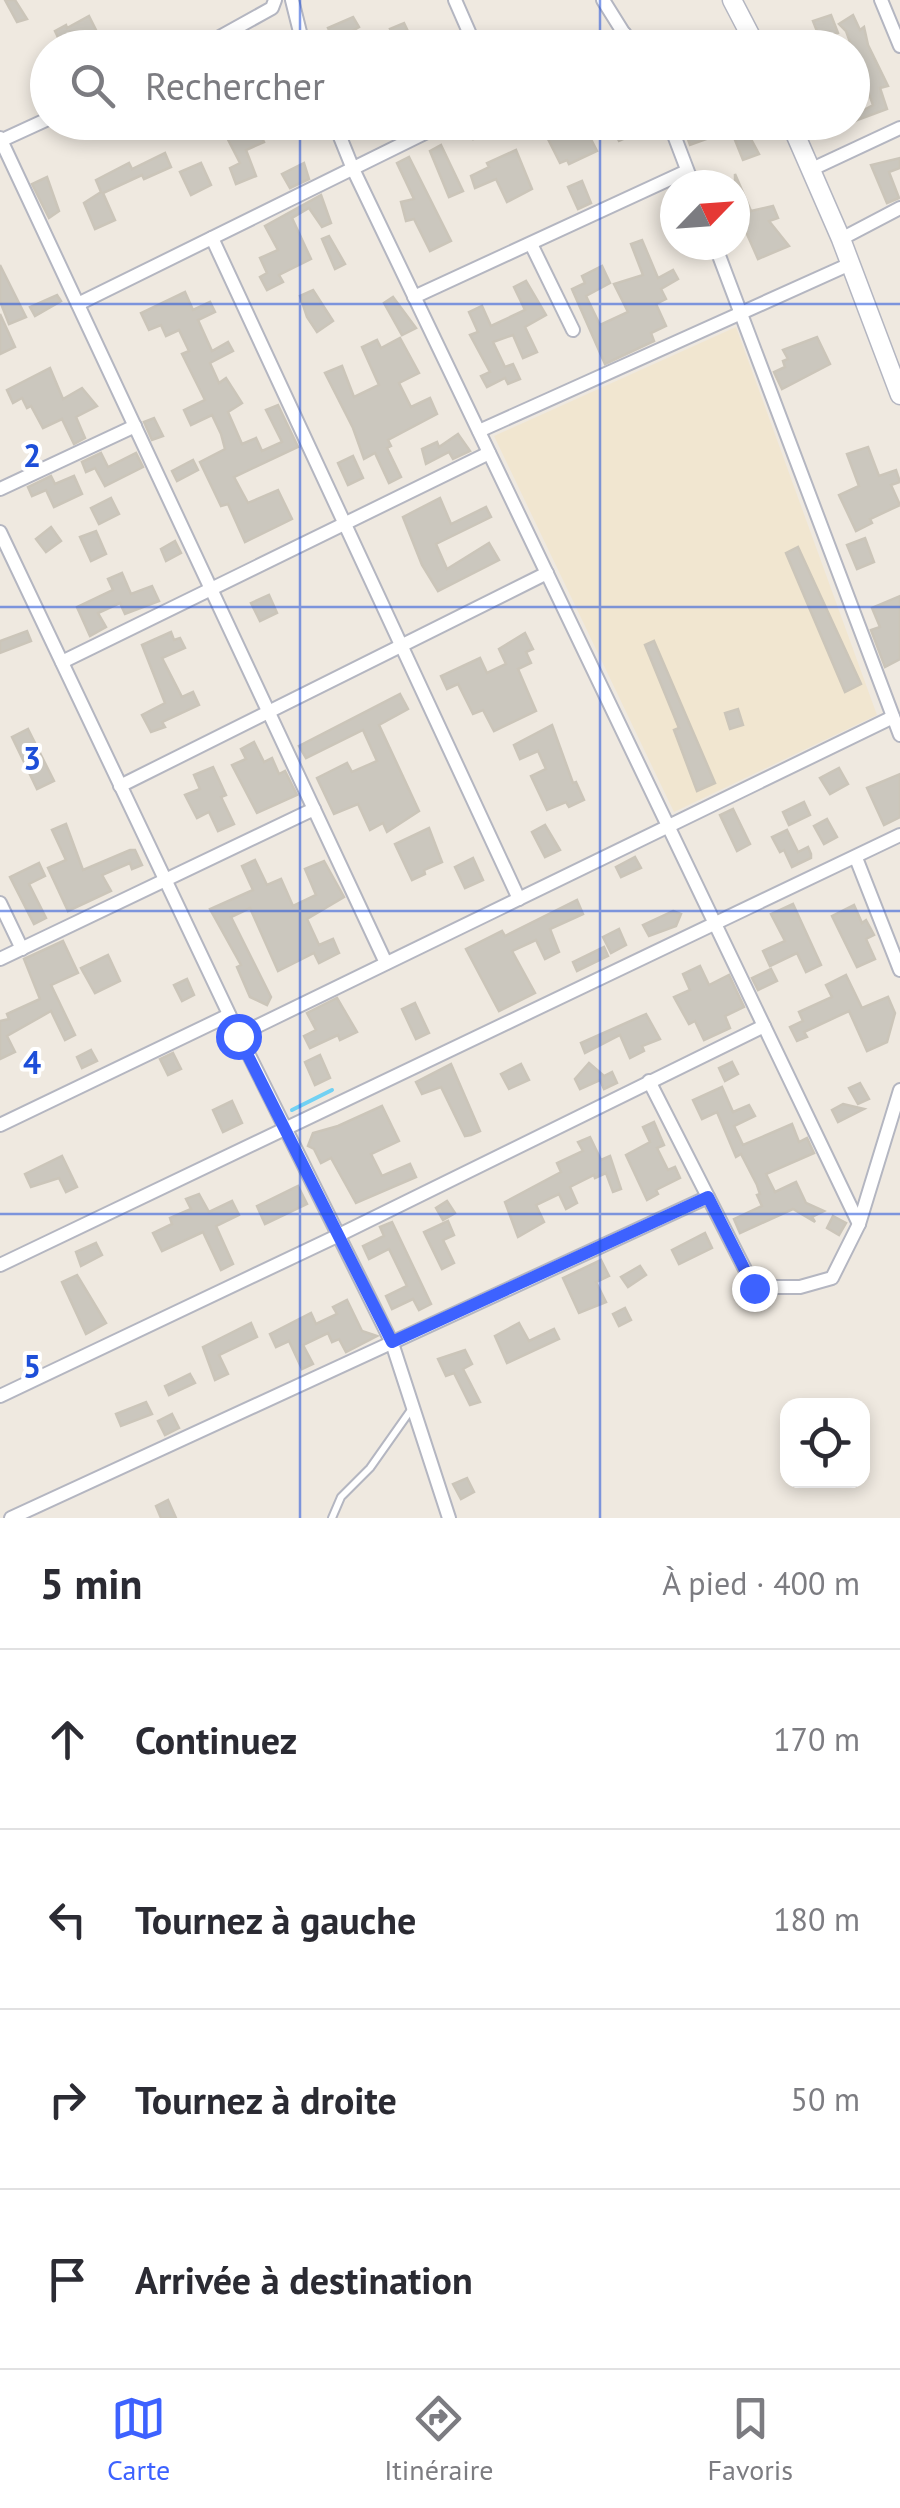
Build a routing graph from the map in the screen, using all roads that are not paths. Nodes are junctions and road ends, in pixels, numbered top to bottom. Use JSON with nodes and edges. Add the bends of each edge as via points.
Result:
{"nodes":[{"id":1,"x":275,"y":0,"type":"edge"},
{"id":2,"x":292,"y":0,"type":"edge"},
{"id":3,"x":455,"y":0,"type":"edge"},
{"id":4,"x":603,"y":0,"type":"edge"},
{"id":5,"x":732,"y":0,"type":"edge"},
{"id":6,"x":881,"y":0,"type":"edge"},
{"id":7,"x":232,"y":30,"type":"edge"},
{"id":8,"x":300,"y":30,"type":"edge"},
{"id":9,"x":468,"y":30,"type":"edge"},
{"id":10,"x":622,"y":30,"type":"edge"},
{"id":11,"x":748,"y":30,"type":"edge"},
{"id":12,"x":900,"y":46,"type":"edge"},
{"id":13,"x":30,"y":127,"type":"edge"},
{"id":14,"x":900,"y":128,"type":"edge"},
{"id":15,"x":0,"y":140,"type":"edge"},
{"id":16,"x":341,"y":140,"type":"edge"},
{"id":17,"x":411,"y":140,"type":"edge"},
{"id":18,"x":676,"y":140,"type":"edge"},
{"id":19,"x":798,"y":140,"type":"edge"},
{"id":20,"x":353,"y":169,"type":"junction"},
{"id":21,"x":687,"y":170,"type":"edge"},
{"id":22,"x":810,"y":170,"type":"junction"},
{"id":23,"x":660,"y":191,"type":"edge"},
{"id":24,"x":900,"y":208,"type":"edge"},
{"id":25,"x":212,"y":238,"type":"junction"},
{"id":26,"x":841,"y":239,"type":"junction"},
{"id":27,"x":532,"y":244,"type":"junction"},
{"id":28,"x":721,"y":260,"type":"edge"},
{"id":29,"x":850,"y":264,"type":"junction"},
{"id":30,"x":414,"y":297,"type":"junction"},
{"id":31,"x":78,"y":304,"type":"junction"},
{"id":32,"x":741,"y":313,"type":"junction"},
{"id":33,"x":573,"y":330,"type":"dead end"},
{"id":34,"x":898,"y":383,"type":"edge"},
{"id":35,"x":135,"y":426,"type":"junction"},
{"id":36,"x":478,"y":431,"type":"junction"},
{"id":37,"x":489,"y":453,"type":"junction"},
{"id":38,"x":0,"y":489,"type":"edge"},
{"id":39,"x":345,"y":524,"type":"junction"},
{"id":40,"x":0,"y":532,"type":"edge"},
{"id":41,"x":547,"y":572,"type":"junction"},
{"id":42,"x":211,"y":589,"type":"junction"},
{"id":43,"x":402,"y":645,"type":"junction"},
{"id":44,"x":62,"y":662,"type":"junction"},
{"id":45,"x":269,"y":712,"type":"junction"},
{"id":46,"x":893,"y":717,"type":"junction"},
{"id":47,"x":900,"y":735,"type":"edge"},
{"id":48,"x":120,"y":786,"type":"junction"},
{"id":49,"x":314,"y":808,"type":"junction"},
{"id":50,"x":668,"y":826,"type":"junction"},
{"id":51,"x":900,"y":835,"type":"edge"},
{"id":52,"x":856,"y":858,"type":"junction"},
{"id":53,"x":165,"y":880,"type":"junction"},
{"id":54,"x":519,"y":899,"type":"junction"},
{"id":55,"x":0,"y":903,"type":"edge"},
{"id":56,"x":716,"y":922,"type":"junction"},
{"id":57,"x":22,"y":949,"type":"junction"},
{"id":58,"x":0,"y":959,"type":"edge"},
{"id":59,"x":386,"y":964,"type":"junction"},
{"id":60,"x":900,"y":970,"type":"edge"},
{"id":61,"x":229,"y":1016,"type":"junction"},
{"id":62,"x":764,"y":1026,"type":"junction"},
{"id":63,"x":238,"y":1036,"type":"junction"},
{"id":64,"x":649,"y":1081,"type":"junction"},
{"id":65,"x":900,"y":1090,"type":"edge"},
{"id":66,"x":0,"y":1125,"type":"edge"},
{"id":67,"x":286,"y":1130,"type":"junction"},
{"id":68,"x":708,"y":1197,"type":"junction"},
{"id":69,"x":859,"y":1224,"type":"junction"},
{"id":70,"x":337,"y":1236,"type":"junction"},
{"id":71,"x":0,"y":1265,"type":"edge"},
{"id":72,"x":392,"y":1342,"type":"junction"},
{"id":73,"x":0,"y":1396,"type":"edge"},
{"id":74,"x":414,"y":1406,"type":"junction"},
{"id":75,"x":11,"y":1518,"type":"edge"},
{"id":76,"x":332,"y":1518,"type":"edge"},
{"id":77,"x":449,"y":1518,"type":"edge"}],
"edges":[{"from":1,"to":7,"type":"street"},
{"from":2,"to":8,"type":"street"},
{"from":3,"to":9,"type":"street"},
{"from":4,"to":10,"type":"street"},
{"from":5,"to":11,"type":"street"},
{"from":6,"to":12,"type":"street"},
{"from":13,"to":15,"type":"street"},
{"from":14,"to":22,"type":"street"},
{"from":15,"to":31,"type":"street"},
{"from":16,"to":20,"type":"street"},
{"from":17,"to":20,"type":"street"},
{"from":18,"to":21,"type":"street"},
{"from":19,"to":22,"type":"street"},
{"from":20,"to":25,"type":"street"},
{"from":20,"to":30,"type":"street"},
{"from":22,"to":26,"type":"street"},
{"from":23,"to":27,"type":"street"},
{"from":24,"to":26,"type":"street"},
{"from":25,"to":31,"type":"street"},
{"from":25,"to":39,"type":"street"},
{"from":26,"to":29,"type":"street"},
{"from":27,"to":30,"type":"street"},
{"from":27,"to":33,"type":"street"},
{"from":28,"to":32,"type":"street"},
{"from":29,"to":32,"type":"street"},
{"from":29,"to":34,"type":"street"},
{"from":30,"to":36,"type":"street"},
{"from":31,"to":35,"type":"street"},
{"from":32,"to":36,"type":"street"},
{"from":32,"to":46,"type":"street"},
{"from":35,"to":38,"type":"street"},
{"from":35,"to":42,"type":"street"},
{"from":36,"to":37,"type":"street"},
{"from":37,"to":39,"type":"street"},
{"from":37,"to":41,"type":"street"},
{"from":39,"to":42,"type":"street"},
{"from":39,"to":43,"type":"street"},
{"from":40,"to":44,"type":"street"},
{"from":41,"to":43,"type":"street"},
{"from":41,"to":50,"type":"street"},
{"from":42,"to":44,"type":"street"},
{"from":42,"to":45,"type":"street"},
{"from":43,"to":45,"type":"street"},
{"from":43,"to":54,"type":"street"},
{"from":44,"to":48,"type":"street"},
{"from":45,"to":48,"type":"street"},
{"from":45,"to":49,"type":"street"},
{"from":46,"to":47,"type":"street"},
{"from":46,"to":50,"type":"street"},
{"from":48,"to":53,"type":"street"},
{"from":49,"to":53,"type":"street"},
{"from":49,"to":59,"type":"street"},
{"from":50,"to":54,"type":"street"},
{"from":50,"to":56,"type":"street"},
{"from":51,"to":52,"type":"street"},
{"from":52,"to":56,"type":"street"},
{"from":52,"to":60,"type":"street"},
{"from":53,"to":57,"type":"street"},
{"from":53,"to":61,"type":"street"},
{"from":54,"to":59,"type":"street"},
{"from":55,"to":57,"type":"street"},
{"from":56,"to":62,"type":"street"},
{"from":56,"to":67,"type":"street"},
{"from":57,"to":58,"type":"street"},
{"from":59,"to":63,"type":"street"},
{"from":61,"to":63,"type":"street"},
{"from":61,"to":66,"type":"street"},
{"from":62,"to":64,"type":"street"},
{"from":62,"to":69,"type":"street"},
{"from":63,"to":67,"type":"street"},
{"from":64,"to":68,"type":"street"},
{"from":64,"to":70,"type":"street"},
{"from":65,"to":69,"type":"street"},
{"from":67,"to":70,"type":"street"},
{"from":67,"to":71,"type":"street"},
{"from":68,"to":69,"type":"street","via":[[754,1288],[832,1278]]},
{"from":68,"to":72,"type":"street"},
{"from":70,"to":72,"type":"street"},
{"from":70,"to":73,"type":"street"},
{"from":72,"to":74,"type":"street"},
{"from":72,"to":75,"type":"street"},
{"from":74,"to":76,"type":"lane","via":[[341,1497]]},
{"from":74,"to":77,"type":"street"}]}
